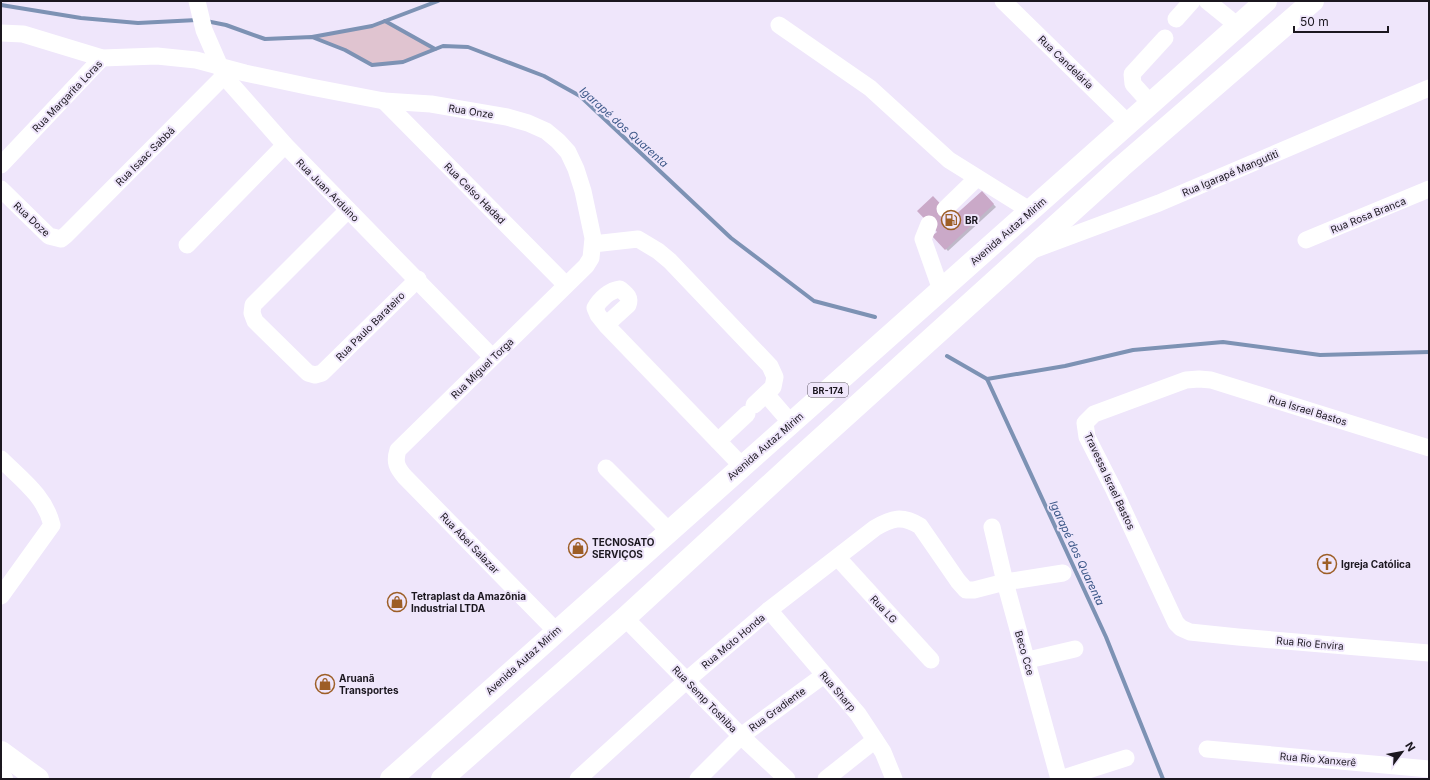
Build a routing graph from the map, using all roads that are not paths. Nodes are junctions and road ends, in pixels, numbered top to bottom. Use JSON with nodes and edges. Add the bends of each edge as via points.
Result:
{"nodes":[{"id":1,"x":197,"y":1,"type":"edge"},
{"id":2,"x":1003,"y":1,"type":"edge"},
{"id":3,"x":1192,"y":1,"type":"edge"},
{"id":4,"x":1207,"y":1,"type":"edge"},
{"id":5,"x":1266,"y":1,"type":"edge"},
{"id":6,"x":1313,"y":1,"type":"edge"},
{"id":7,"x":1176,"y":19,"type":"dead end"},
{"id":8,"x":779,"y":25,"type":"dead end"},
{"id":9,"x":1238,"y":26,"type":"junction"},
{"id":10,"x":1,"y":33,"type":"edge"},
{"id":11,"x":1165,"y":38,"type":"dead end"},
{"id":12,"x":102,"y":58,"type":"junction"},
{"id":13,"x":221,"y":71,"type":"junction"},
{"id":14,"x":1429,"y":88,"type":"edge"},
{"id":15,"x":384,"y":101,"type":"junction"},
{"id":16,"x":1151,"y":104,"type":"junction"},
{"id":17,"x":1129,"y":124,"type":"junction"},
{"id":18,"x":285,"y":145,"type":"junction"},
{"id":19,"x":1,"y":165,"type":"edge"},
{"id":20,"x":977,"y":178,"type":"junction"},
{"id":21,"x":1429,"y":189,"type":"edge"},
{"id":22,"x":1,"y":190,"type":"edge"},
{"id":23,"x":945,"y":209,"type":"dead end"},
{"id":24,"x":348,"y":210,"type":"junction"},
{"id":25,"x":1031,"y":211,"type":"junction"},
{"id":26,"x":929,"y":224,"type":"dead end"},
{"id":27,"x":66,"y":235,"type":"joint"},
{"id":28,"x":1306,"y":240,"type":"dead end"},
{"id":29,"x":593,"y":244,"type":"junction"},
{"id":30,"x":187,"y":245,"type":"dead end"},
{"id":31,"x":1028,"y":252,"type":"junction"},
{"id":32,"x":418,"y":279,"type":"junction"},
{"id":33,"x":566,"y":285,"type":"junction"},
{"id":34,"x":941,"y":290,"type":"junction"},
{"id":35,"x":606,"y":325,"type":"dead end"},
{"id":36,"x":492,"y":357,"type":"junction"},
{"id":37,"x":1186,"y":380,"type":"joint"},
{"id":38,"x":756,"y":404,"type":"junction"},
{"id":39,"x":784,"y":429,"type":"junction"},
{"id":40,"x":718,"y":440,"type":"junction"},
{"id":41,"x":1429,"y":448,"type":"edge"},
{"id":42,"x":398,"y":450,"type":"joint"},
{"id":43,"x":798,"y":458,"type":"junction"},
{"id":44,"x":1,"y":459,"type":"edge"},
{"id":45,"x":742,"y":466,"type":"junction"},
{"id":46,"x":606,"y":468,"type":"dead end"},
{"id":47,"x":992,"y":527,"type":"dead end"},
{"id":48,"x":669,"y":531,"type":"junction"},
{"id":49,"x":838,"y":558,"type":"junction"},
{"id":50,"x":1063,"y":573,"type":"dead end"},
{"id":51,"x":1005,"y":582,"type":"junction"},
{"id":52,"x":1,"y":596,"type":"edge"},
{"id":53,"x":769,"y":610,"type":"junction"},
{"id":54,"x":625,"y":618,"type":"junction"},
{"id":55,"x":556,"y":631,"type":"junction"},
{"id":56,"x":1190,"y":632,"type":"joint"},
{"id":57,"x":1075,"y":649,"type":"dead end"},
{"id":58,"x":1429,"y":653,"type":"edge"},
{"id":59,"x":931,"y":660,"type":"dead end"},
{"id":60,"x":1028,"y":660,"type":"junction"},
{"id":61,"x":824,"y":675,"type":"junction"},
{"id":62,"x":687,"y":680,"type":"junction"},
{"id":63,"x":741,"y":736,"type":"junction"},
{"id":64,"x":876,"y":740,"type":"junction"},
{"id":65,"x":1207,"y":749,"type":"dead end"},
{"id":66,"x":1,"y":752,"type":"edge"},
{"id":67,"x":1126,"y":758,"type":"dead end"},
{"id":68,"x":1429,"y":770,"type":"edge"},
{"id":69,"x":38,"y":779,"type":"edge"},
{"id":70,"x":390,"y":779,"type":"edge"},
{"id":71,"x":442,"y":779,"type":"edge"},
{"id":72,"x":578,"y":779,"type":"edge"},
{"id":73,"x":698,"y":779,"type":"edge"},
{"id":74,"x":787,"y":779,"type":"edge"},
{"id":75,"x":826,"y":779,"type":"edge"},
{"id":76,"x":894,"y":779,"type":"edge"},
{"id":77,"x":1059,"y":779,"type":"edge"}],
"edges":[{"from":1,"to":13,"type":"street","name":"Rua Juan Arduino","via":[[204,30]]},
{"from":2,"to":17,"type":"street","name":"Rua Candelária"},
{"from":3,"to":7,"type":"street"},
{"from":4,"to":9,"type":"street"},
{"from":5,"to":9,"type":"main road","name":"Avenida Autaz Mirim","number":"BR-174"},
{"from":6,"to":31,"type":"main road","number":"BR-174"},
{"from":8,"to":20,"type":"street","via":[[870,88],[937,151]]},
{"from":9,"to":16,"type":"main road","name":"Avenida Autaz Mirim","number":"BR-174"},
{"from":10,"to":12,"type":"street","via":[[22,34]]},
{"from":11,"to":16,"type":"street","via":[[1132,74],[1133,84]]},
{"from":12,"to":13,"type":"street","name":"Rua Margarita Loras","via":[[157,56],[196,60]]},
{"from":12,"to":19,"type":"street","name":"Rua Margarita Loras"},
{"from":13,"to":15,"type":"street","name":"Rua Onze"},
{"from":13,"to":18,"type":"street","name":"Rua Juan Arduino"},
{"from":13,"to":27,"type":"street","name":"Rua Isaac Sabbá"},
{"from":14,"to":31,"type":"street","name":"Rua Igarapé Mangutiti","via":[[1159,203]]},
{"from":15,"to":29,"type":"street","name":"Rua Onze","via":[[431,104],[507,116],[546,131],[568,152],[576,169]]},
{"from":15,"to":33,"type":"street","name":"Rua Celso Hadad"},
{"from":16,"to":17,"type":"main road","name":"Avenida Autaz Mirim","number":"BR-174"},
{"from":17,"to":25,"type":"main road","name":"Avenida Autaz Mirim","number":"BR-174"},
{"from":18,"to":24,"type":"street","name":"Rua Juan Arduino"},
{"from":18,"to":30,"type":"street"},
{"from":20,"to":23,"type":"street"},
{"from":20,"to":25,"type":"street"},
{"from":21,"to":28,"type":"street","name":"Rua Rosa Branca"},
{"from":22,"to":27,"type":"street","name":"Rua Doze","via":[[49,236],[60,239]]},
{"from":24,"to":32,"type":"street","name":"Rua Juan Arduino"},
{"from":24,"to":32,"type":"street","name":"Rua Paulo Barateiro","via":[[253,305],[252,313],[256,321],[308,373],[322,373]]},
{"from":25,"to":34,"type":"main road","name":"Avenida Autaz Mirim","number":"BR-174"},
{"from":26,"to":34,"type":"street","via":[[923,239]]},
{"from":29,"to":33,"type":"street","name":"Rua Onze","via":[[592,258]]},
{"from":29,"to":38,"type":"street","via":[[638,239],[664,256],[770,366],[774,377],[773,387]]},
{"from":31,"to":43,"type":"main road","number":"BR-174"},
{"from":32,"to":36,"type":"street","name":"Rua Juan Arduino"},
{"from":33,"to":36,"type":"street","name":"Rua Miguel Torga"},
{"from":34,"to":39,"type":"main road","name":"Avenida Autaz Mirim","number":"BR-174"},
{"from":35,"to":40,"type":"street"},
{"from":36,"to":42,"type":"street","name":"Rua Miguel Torga"},
{"from":37,"to":41,"type":"street","name":"Rua Israel Bastos","via":[[1211,380]]},
{"from":37,"to":56,"type":"street","name":"Travessa Israel Bastos","via":[[1094,414],[1087,419],[1085,429],[1176,623]]},
{"from":38,"to":39,"type":"street"},
{"from":38,"to":40,"type":"street"},
{"from":39,"to":43,"type":"main road"},
{"from":39,"to":45,"type":"main road","name":"Avenida Autaz Mirim","number":"BR-174"},
{"from":40,"to":45,"type":"street"},
{"from":42,"to":55,"type":"street","name":"Rua Abel Salazar","via":[[395,458],[400,472]]},
{"from":43,"to":54,"type":"main road","number":"BR-174"},
{"from":44,"to":52,"type":"street","via":[[39,496],[49,512],[52,525]]},
{"from":45,"to":48,"type":"main road","name":"Avenida Autaz Mirim","number":"BR-174"},
{"from":46,"to":48,"type":"street"},
{"from":47,"to":51,"type":"street","name":"Beco Cce"},
{"from":48,"to":55,"type":"main road","name":"Avenida Autaz Mirim","number":"BR-174"},
{"from":49,"to":51,"type":"street","name":"Rua Moto Honda","via":[[875,528],[899,518],[910,520],[920,526],[966,590]]},
{"from":49,"to":53,"type":"street","name":"Rua Moto Honda"},
{"from":49,"to":59,"type":"street","name":"Rua LG"},
{"from":50,"to":51,"type":"street"},
{"from":51,"to":60,"type":"street","name":"Beco Cce"},
{"from":53,"to":61,"type":"street","name":"Rua Sharp"},
{"from":53,"to":62,"type":"street","name":"Rua Moto Honda"},
{"from":54,"to":62,"type":"street","name":"Rua Semp Toshiba"},
{"from":54,"to":71,"type":"main road","number":"BR-174"},
{"from":55,"to":70,"type":"main road","name":"Avenida Autaz Mirim","number":"BR-174"},
{"from":56,"to":58,"type":"street","name":"Rua Rio Envira"},
{"from":57,"to":60,"type":"street"},
{"from":60,"to":77,"type":"street","name":"Beco Cce"},
{"from":61,"to":63,"type":"street","name":"Rua Gradiente"},
{"from":61,"to":64,"type":"street","name":"Rua Sharp","via":[[858,714]]},
{"from":62,"to":63,"type":"street","name":"Rua Semp Toshiba"},
{"from":62,"to":72,"type":"street","name":"Rua Moto Honda"},
{"from":63,"to":73,"type":"street","name":"Rua Gradiente"},
{"from":63,"to":74,"type":"street","name":"Rua Semp Toshiba"},
{"from":64,"to":75,"type":"street"},
{"from":64,"to":76,"type":"street","name":"Rua Sharp"},
{"from":65,"to":68,"type":"street","name":"Rua Rio Xanxerê"},
{"from":66,"to":69,"type":"main road"},
{"from":67,"to":77,"type":"street"}]}
